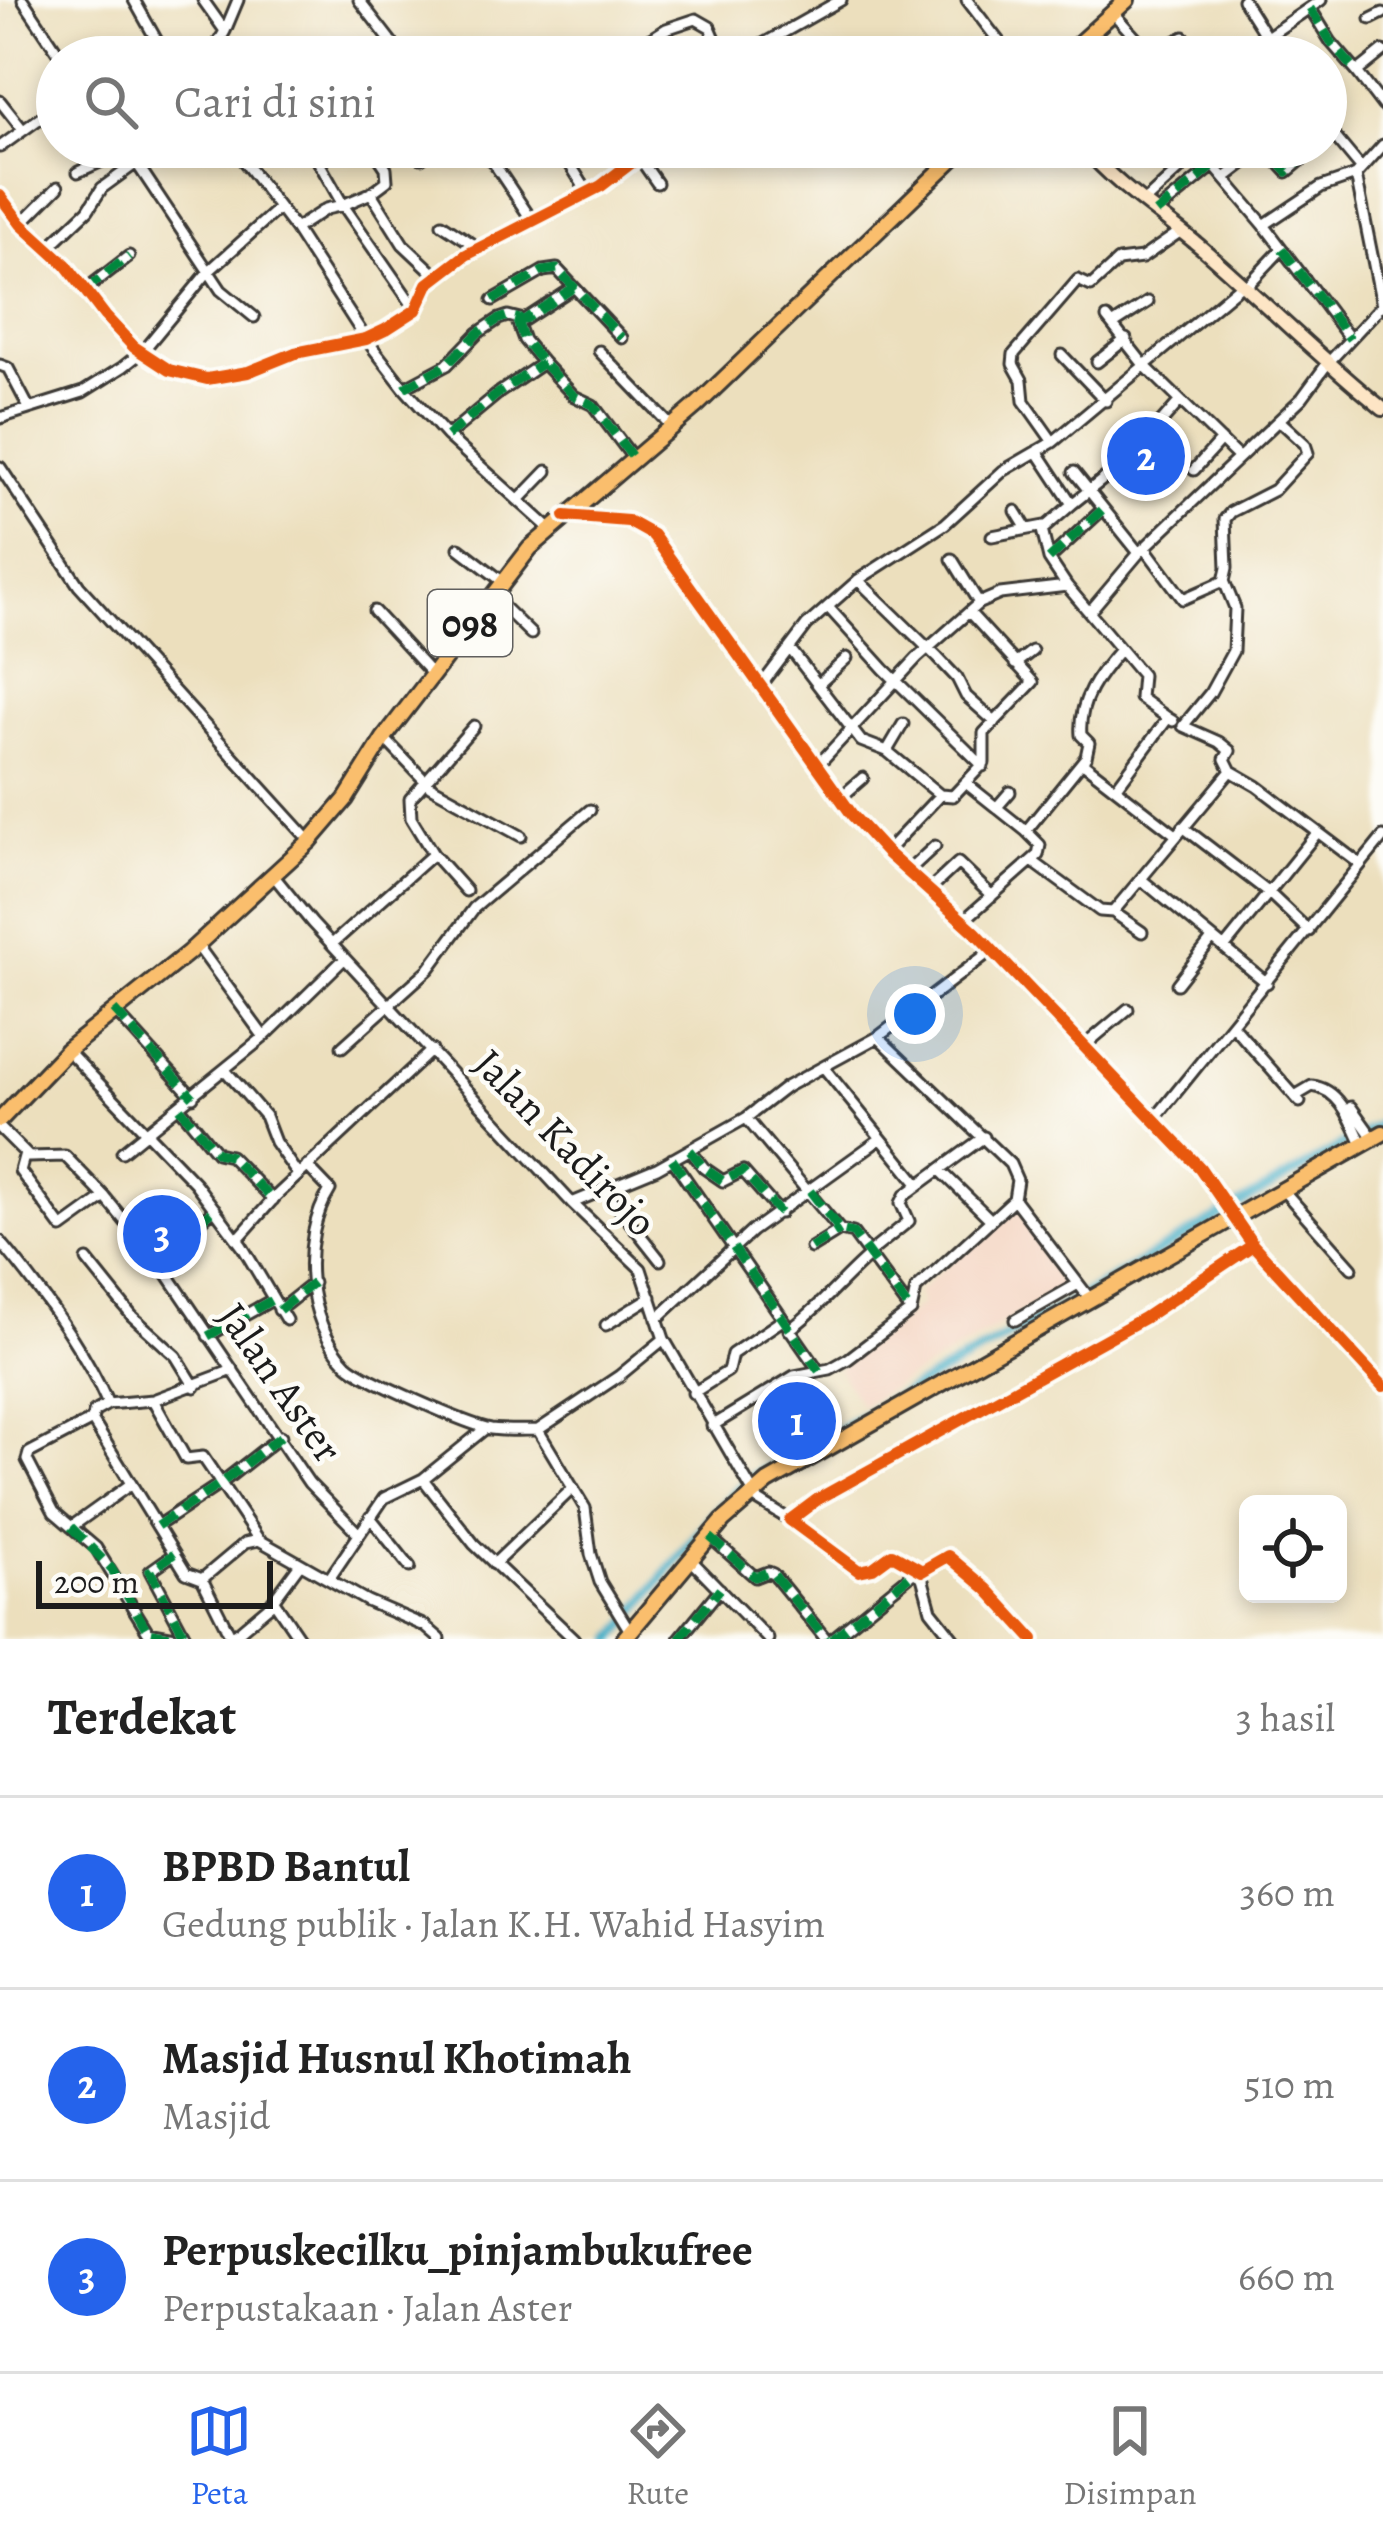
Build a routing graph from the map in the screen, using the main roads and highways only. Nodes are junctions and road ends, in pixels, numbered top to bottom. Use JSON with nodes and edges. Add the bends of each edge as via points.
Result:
{"nodes":[{"id":1,"x":1127,"y":0,"type":"edge"},
{"id":2,"x":1087,"y":36,"type":"edge"},
{"id":3,"x":943,"y":168,"type":"edge"},
{"id":4,"x":1104,"y":168,"type":"edge"},
{"id":5,"x":1383,"y":409,"type":"edge"},
{"id":6,"x":0,"y":1124,"type":"edge"},
{"id":7,"x":1366,"y":1133,"type":"edge"},
{"id":8,"x":625,"y":1629,"type":"edge"}],
"edges":[{"from":1,"to":2,"type":"main road"},
{"from":3,"to":6,"type":"main road","number":"098","via":[[749,357],[550,530],[491,595],[310,841],[67,1050]]},
{"from":4,"to":5,"type":"main road"},
{"from":7,"to":8,"type":"main road","via":[[1282,1189],[1084,1292],[750,1490]]}]}
